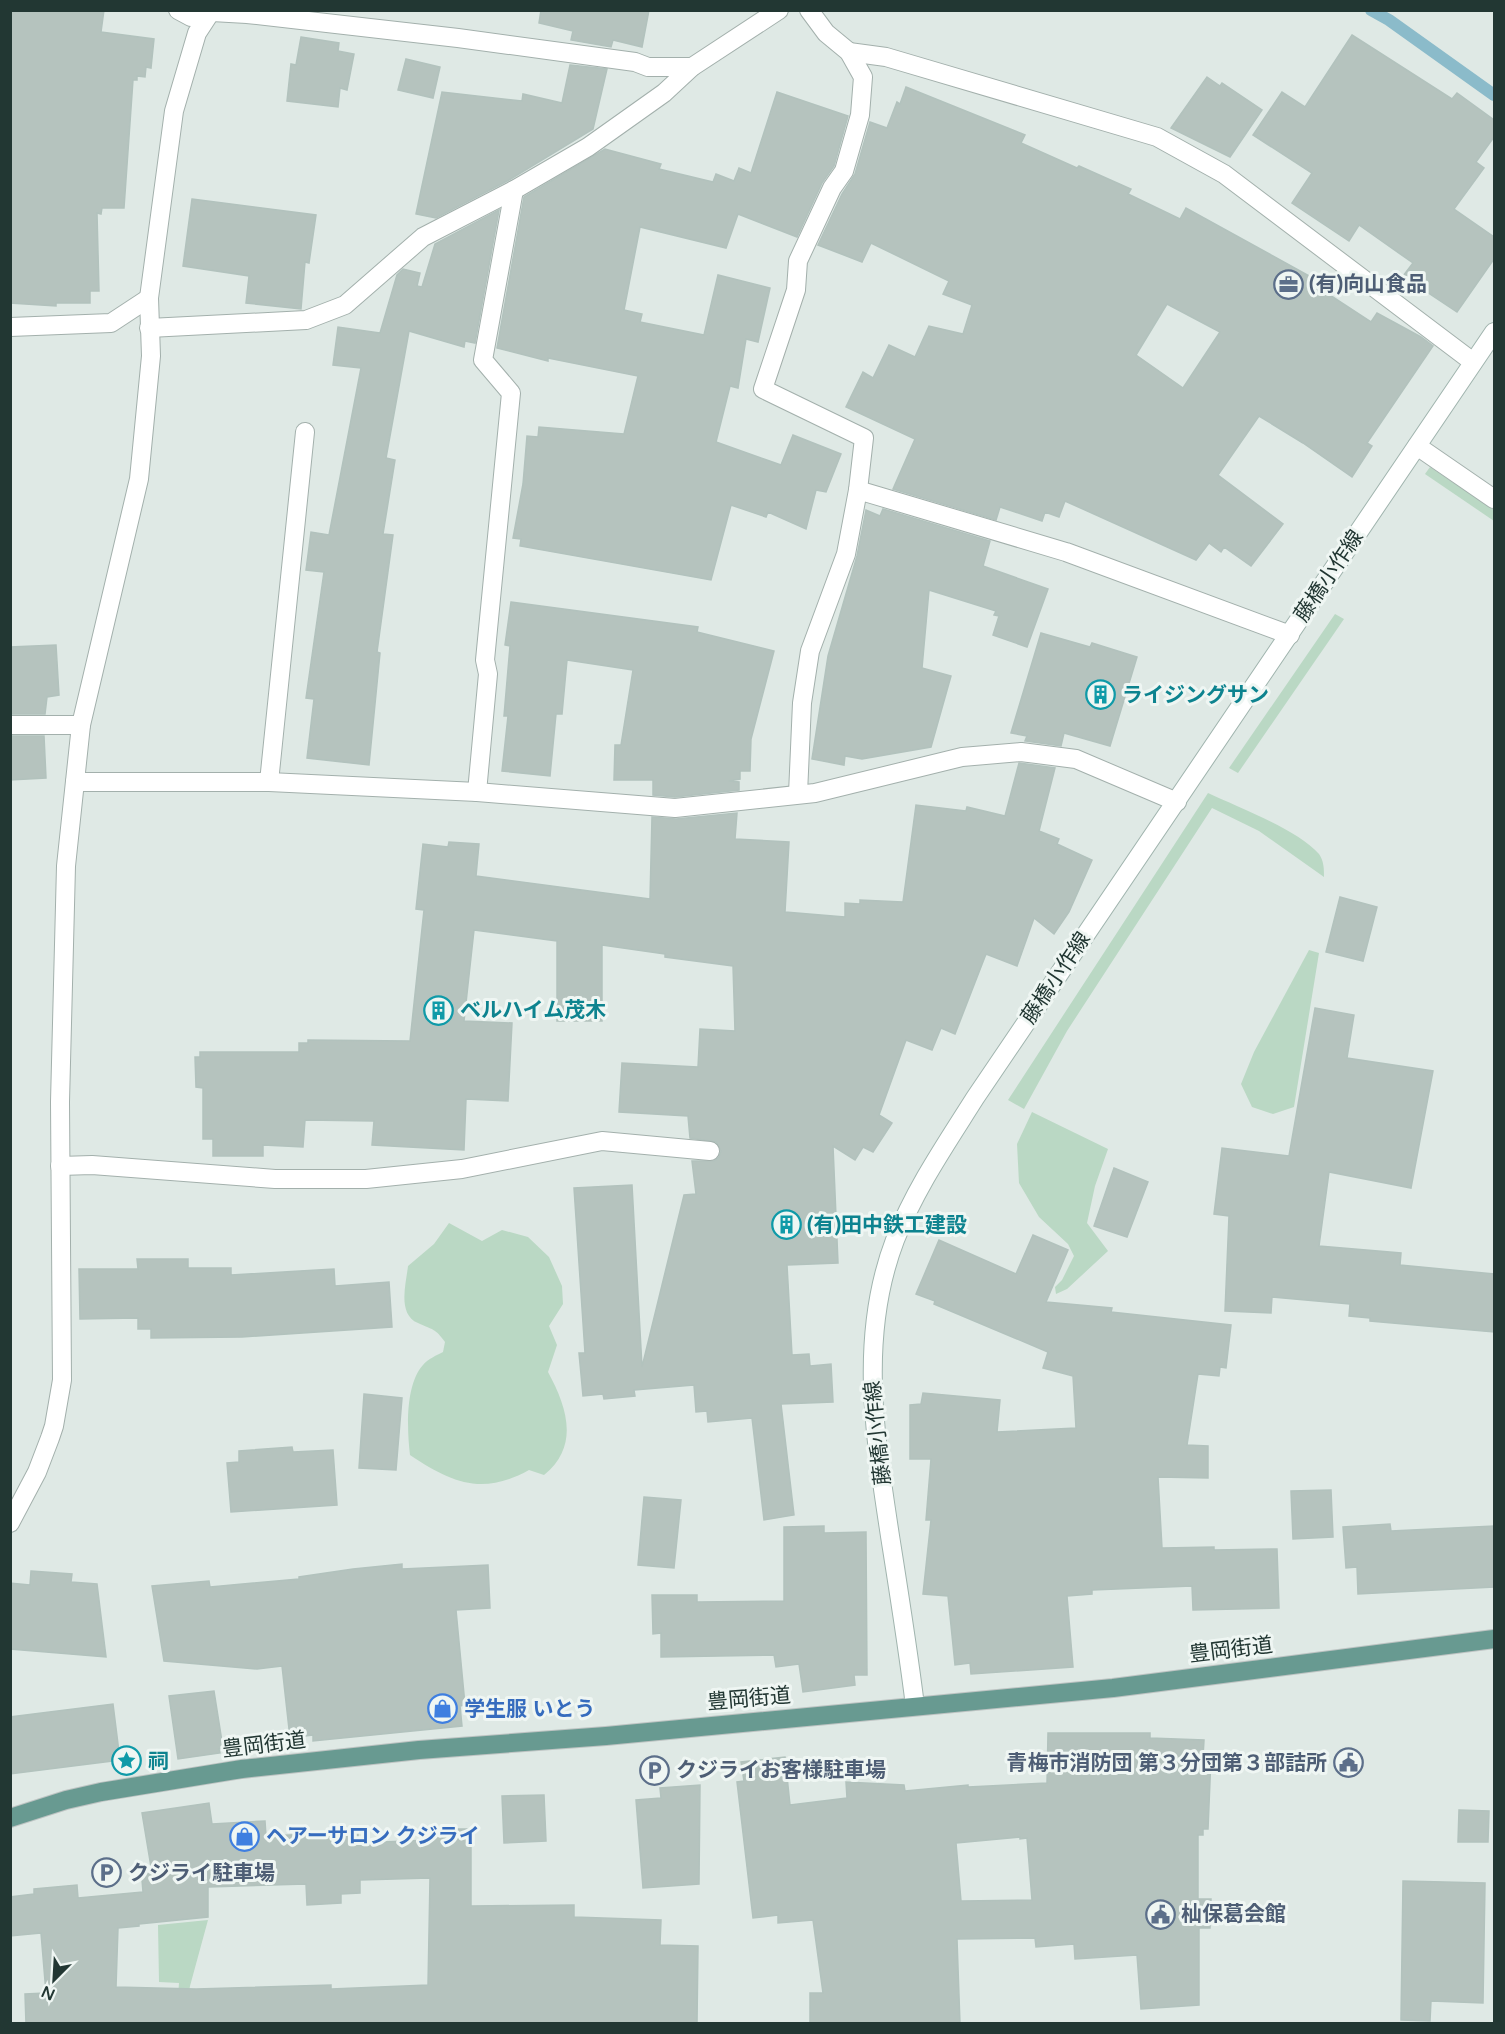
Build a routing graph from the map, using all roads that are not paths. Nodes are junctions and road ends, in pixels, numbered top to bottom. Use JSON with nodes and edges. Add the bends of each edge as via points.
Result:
{"nodes":[{"id":1,"x":178,"y":10,"type":"edge"},
{"id":2,"x":778,"y":10,"type":"edge"},
{"id":3,"x":809,"y":10,"type":"edge"},
{"id":4,"x":212,"y":11,"type":"edge"},
{"id":5,"x":849,"y":52,"type":"junction"},
{"id":6,"x":692,"y":67,"type":"junction"},
{"id":7,"x":514,"y":190,"type":"junction"},
{"id":8,"x":149,"y":298,"type":"junction"},
{"id":9,"x":10,"y":327,"type":"edge"},
{"id":10,"x":149,"y":328,"type":"junction"},
{"id":11,"x":1494,"y":332,"type":"edge"},
{"id":12,"x":1473,"y":362,"type":"junction"},
{"id":13,"x":304,"y":432,"type":"dead end"},
{"id":14,"x":1417,"y":446,"type":"junction"},
{"id":15,"x":858,"y":490,"type":"junction"},
{"id":16,"x":1494,"y":499,"type":"edge"},
{"id":17,"x":1290,"y":635,"type":"junction"},
{"id":18,"x":10,"y":725,"type":"edge"},
{"id":19,"x":81,"y":726,"type":"junction"},
{"id":20,"x":75,"y":782,"type":"junction"},
{"id":21,"x":269,"y":782,"type":"junction"},
{"id":22,"x":477,"y":792,"type":"junction"},
{"id":23,"x":798,"y":794,"type":"junction"},
{"id":24,"x":1177,"y":802,"type":"junction"},
{"id":25,"x":710,"y":1151,"type":"dead end"},
{"id":26,"x":60,"y":1166,"type":"junction"},
{"id":27,"x":10,"y":1523,"type":"edge"},
{"id":28,"x":1494,"y":1639,"type":"edge"},
{"id":29,"x":915,"y":1706,"type":"junction"},
{"id":30,"x":10,"y":1818,"type":"edge"}],
"edges":[{"from":1,"to":4,"type":"street","via":[[191,17]]},
{"from":2,"to":6,"type":"street"},
{"from":3,"to":5,"type":"street","via":[[826,33]]},
{"from":4,"to":6,"type":"street","via":[[458,38],[636,62],[648,67]]},
{"from":4,"to":8,"type":"street","via":[[197,33],[174,111]]},
{"from":5,"to":12,"type":"street","via":[[886,57],[1157,137],[1224,174]]},
{"from":5,"to":15,"type":"street","via":[[863,77],[860,115],[844,171],[831,188],[798,261],[796,290],[763,389],[864,438]]},
{"from":6,"to":7,"type":"street","via":[[664,93],[588,147]]},
{"from":7,"to":10,"type":"street","via":[[423,237],[345,305],[306,320]]},
{"from":7,"to":22,"type":"street","via":[[483,360],[511,393],[485,660],[488,674]]},
{"from":8,"to":9,"type":"street","via":[[111,323]]},
{"from":8,"to":10,"type":"street"},
{"from":10,"to":19,"type":"street","via":[[151,356],[140,479]]},
{"from":11,"to":12,"type":"street","name":"藤橋小作線"},
{"from":12,"to":14,"type":"street","name":"藤橋小作線"},
{"from":13,"to":21,"type":"street"},
{"from":14,"to":16,"type":"street"},
{"from":14,"to":17,"type":"street","name":"藤橋小作線"},
{"from":15,"to":17,"type":"street","via":[[1066,552]]},
{"from":15,"to":23,"type":"street","via":[[846,554],[810,651],[802,703]]},
{"from":17,"to":24,"type":"street","name":"藤橋小作線"},
{"from":18,"to":19,"type":"street"},
{"from":19,"to":20,"type":"street"},
{"from":20,"to":21,"type":"street"},
{"from":20,"to":26,"type":"street","via":[[66,866]]},
{"from":21,"to":22,"type":"street"},
{"from":22,"to":23,"type":"street","via":[[675,808]]},
{"from":23,"to":24,"type":"street","via":[[962,758],[1020,752],[1076,759]]},
{"from":24,"to":29,"type":"street","name":"藤橋小作線","via":[[945,1144],[910,1207],[887,1265],[873,1332],[872,1401]]},
{"from":25,"to":26,"type":"street","via":[[602,1141],[462,1169],[366,1179],[276,1179]]},
{"from":26,"to":27,"type":"street","via":[[61,1394],[45,1453]]},
{"from":28,"to":29,"type":"main road","name":"豊岡街道","via":[[1113,1688]]},
{"from":29,"to":30,"type":"main road","name":"豊岡街道","via":[[242,1769],[102,1792]]}]}
